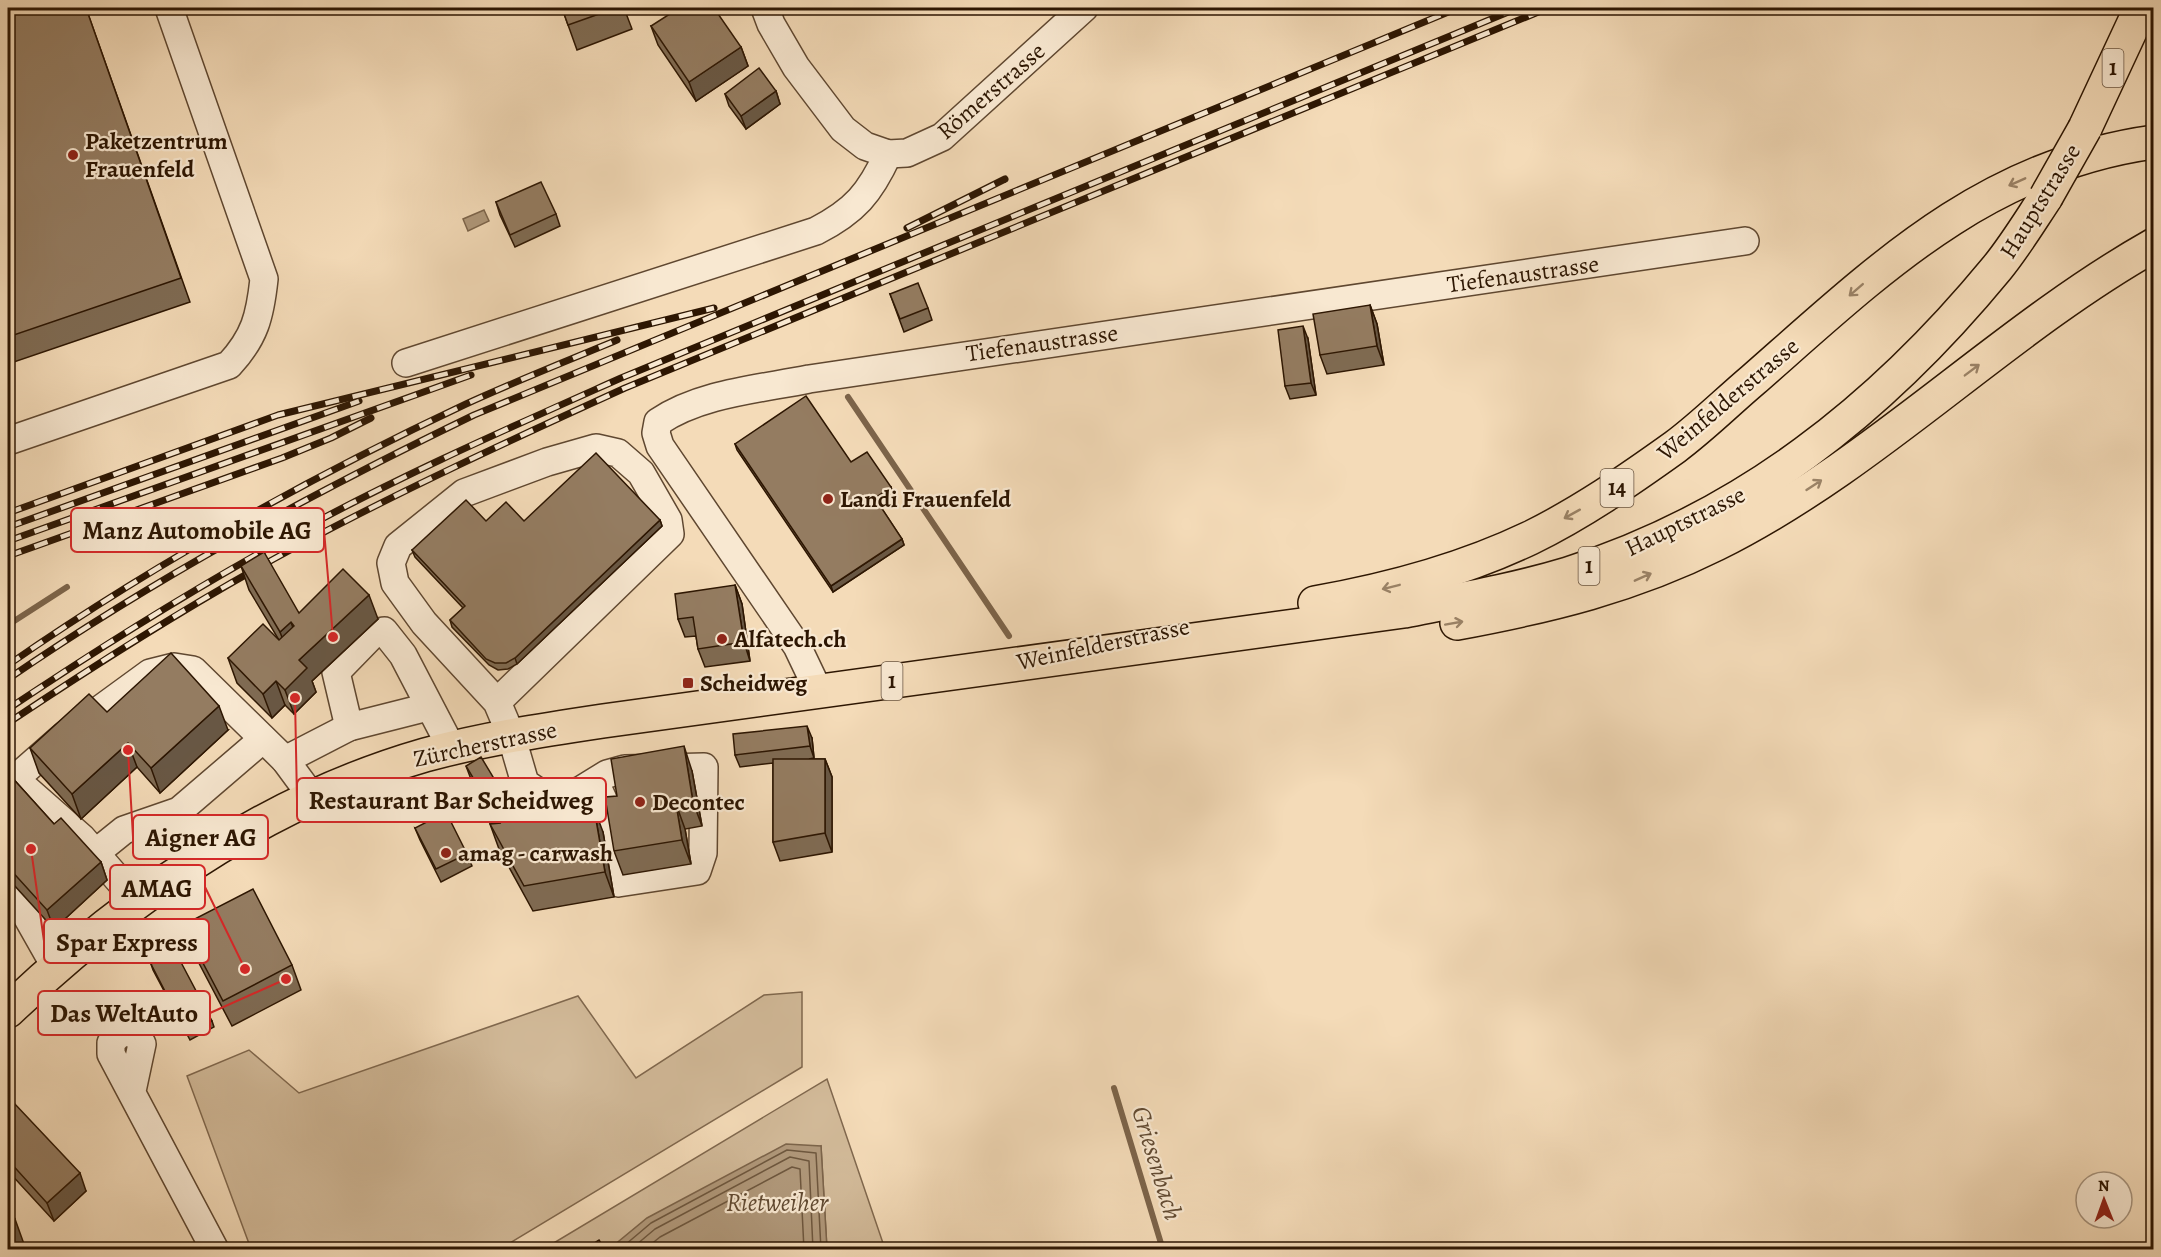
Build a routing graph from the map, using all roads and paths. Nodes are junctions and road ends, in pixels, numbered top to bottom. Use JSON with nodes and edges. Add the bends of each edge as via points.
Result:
{"nodes":[{"id":1,"x":170,"y":8,"type":"edge"},
{"id":2,"x":765,"y":8,"type":"edge"},
{"id":3,"x":1084,"y":8,"type":"edge"},
{"id":4,"x":2141,"y":8,"type":"edge"},
{"id":5,"x":2152,"y":140,"type":"edge"},
{"id":6,"x":888,"y":154,"type":"junction"},
{"id":7,"x":1745,"y":242,"type":"dead end"},
{"id":8,"x":2154,"y":245,"type":"edge"},
{"id":9,"x":406,"y":363,"type":"dead end"},
{"id":10,"x":8,"y":441,"type":"edge"},
{"id":11,"x":1000,"y":667,"type":"junction"},
{"id":12,"x":818,"y":690,"type":"junction"},
{"id":13,"x":497,"y":702,"type":"junction"},
{"id":14,"x":428,"y":707,"type":"junction"},
{"id":15,"x":350,"y":727,"type":"junction"},
{"id":16,"x":511,"y":735,"type":"junction"},
{"id":17,"x":263,"y":739,"type":"junction"},
{"id":18,"x":452,"y":749,"type":"junction"},
{"id":19,"x":285,"y":760,"type":"junction"},
{"id":20,"x":12,"y":776,"type":"edge"},
{"id":21,"x":594,"y":782,"type":"junction"},
{"id":22,"x":313,"y":798,"type":"junction"},
{"id":23,"x":92,"y":856,"type":"junction"},
{"id":24,"x":137,"y":901,"type":"junction"},
{"id":25,"x":25,"y":908,"type":"edge"},
{"id":26,"x":56,"y":966,"type":"junction"},
{"id":27,"x":8,"y":1011,"type":"edge"},
{"id":28,"x":132,"y":1091,"type":"dead end"},
{"id":29,"x":215,"y":1250,"type":"edge"}],
"edges":[{"from":1,"to":10,"type":"street","via":[[264,279],[259,318],[244,349],[230,365]]},
{"from":2,"to":6,"type":"street","via":[[796,67],[843,129],[865,146]]},
{"from":3,"to":6,"type":"street","name":"Römerstrasse","via":[[942,137],[907,153]]},
{"from":4,"to":11,"type":"main road","name":"Hauptstrasse","number":"1","bridge":true,"via":[[2085,128],[2046,197],[1999,266],[1944,330],[1835,432],[1773,476],[1704,517],[1568,574],[1485,595],[1404,611]]},
{"from":5,"to":11,"type":"main road","name":"Weinfelderstrasse","number":"14","one_way":true,"via":[[2091,154],[2034,175],[1947,219],[1866,280],[1677,445],[1606,495],[1530,538],[1461,566],[1393,587],[1121,636]]},
{"from":6,"to":9,"type":"street","via":[[877,178],[856,206],[816,231]]},
{"from":7,"to":12,"type":"street","name":"Tiefenaustrasse","via":[[821,377],[705,401],[672,413],[658,422],[660,446],[797,646]]},
{"from":11,"to":8,"type":"main road","name":"Weinfelderstrasse","one_way":true,"via":[[1084,669],[1190,660],[1450,624],[1549,606],[1634,581],[1717,544],[1780,507],[1847,463],[2064,302]]},
{"from":11,"to":12,"type":"main road","name":"Zürcherstrasse","number":"1"},
{"from":12,"to":16,"type":"main road","name":"Zürcherstrasse","number":"1"},
{"from":13,"to":13,"type":"street","via":[[424,623],[395,583],[391,563],[398,546],[464,493],[596,448],[618,453],[641,473],[668,520],[670,534]]},
{"from":13,"to":16,"type":"street"},
{"from":14,"to":15,"type":"street"},
{"from":14,"to":15,"type":"street","via":[[403,655],[384,631],[374,633],[336,672]]},
{"from":14,"to":18,"type":"street"},
{"from":15,"to":19,"type":"street"},
{"from":16,"to":18,"type":"main road","name":"Zürcherstrasse","number":"1"},
{"from":16,"to":21,"type":"street","via":[[525,783],[537,791],[559,798]]},
{"from":17,"to":19,"type":"street"},
{"from":17,"to":20,"type":"street","via":[[193,670],[174,667],[150,673]]},
{"from":17,"to":23,"type":"street","via":[[179,811],[124,830]]},
{"from":18,"to":22,"type":"main road","name":"Zürcherstrasse","number":"1","via":[[358,777]]},
{"from":19,"to":22,"type":"street"},
{"from":20,"to":23,"type":"street","via":[[40,809]]},
{"from":21,"to":21,"type":"street","via":[[625,769],[704,767],[703,853],[697,871],[618,883],[607,809]]},
{"from":22,"to":24,"type":"main road","name":"Zürcherstrasse","number":"1","via":[[217,847]]},
{"from":23,"to":24,"type":"street"},
{"from":24,"to":26,"type":"main road","name":"Zürcherstrasse","number":"1"},
{"from":25,"to":26,"type":"street"},
{"from":26,"to":27,"type":"main road","name":"Zürcherstrasse","number":"1"},
{"from":28,"to":29,"type":"street"}]}
